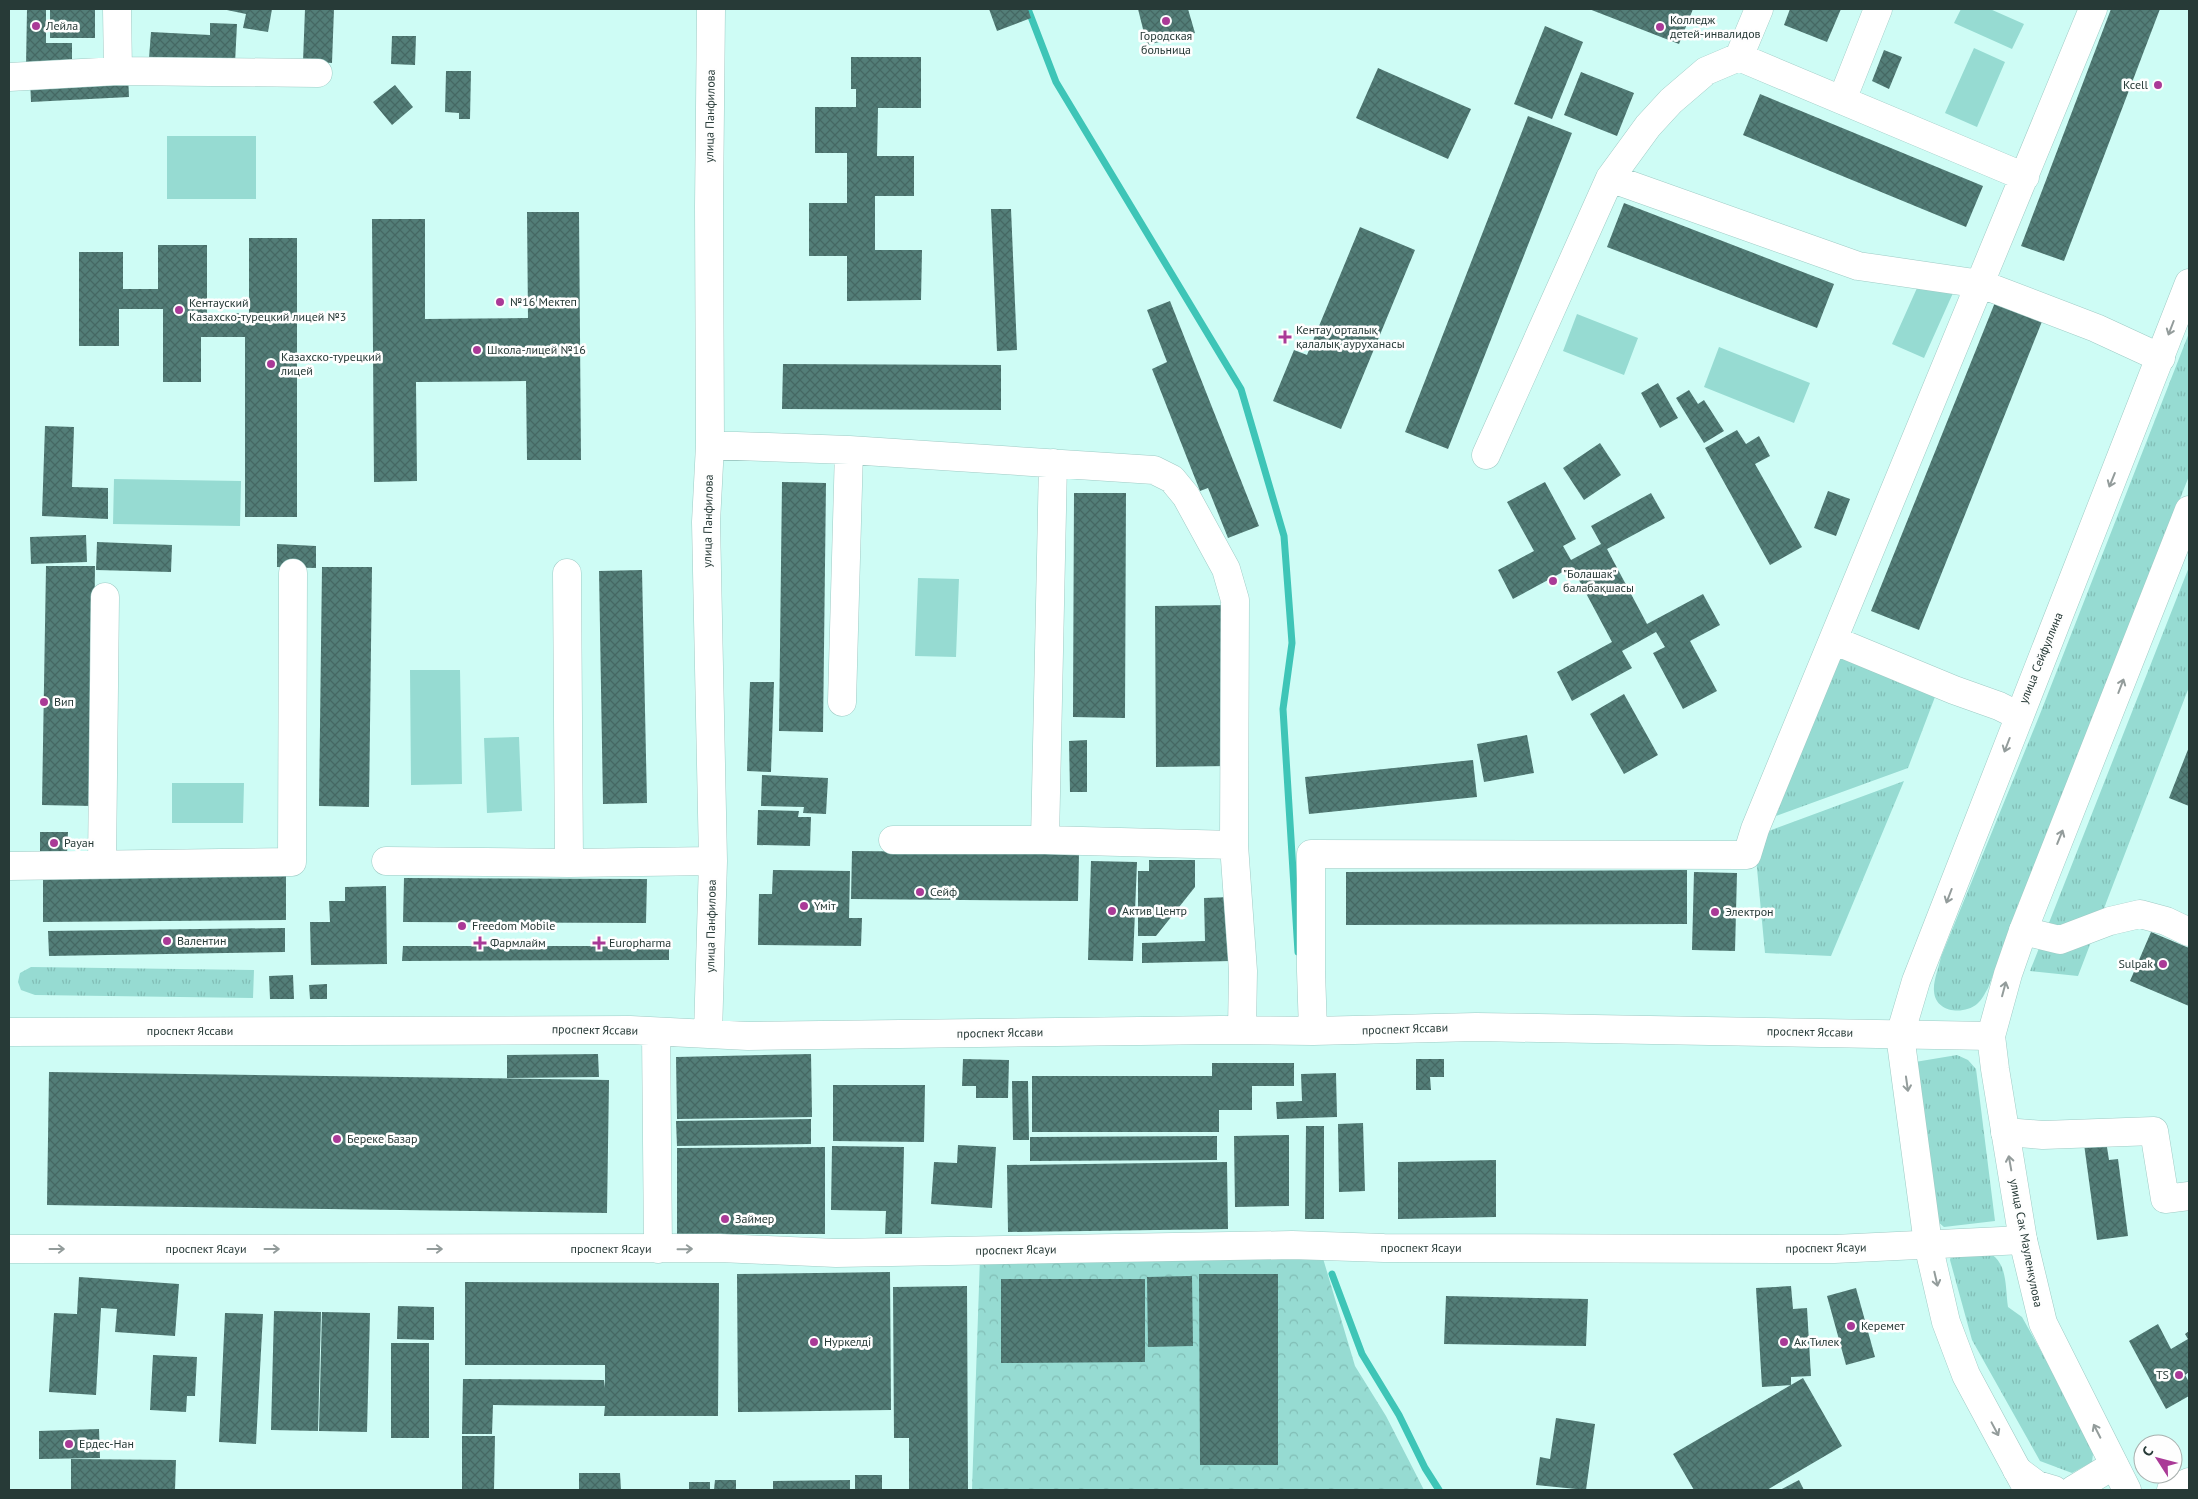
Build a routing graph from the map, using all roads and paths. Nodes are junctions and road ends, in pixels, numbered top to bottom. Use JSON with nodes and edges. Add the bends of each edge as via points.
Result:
{"nodes":[{"id":1,"x":117,"y":9,"type":"edge"},
{"id":2,"x":711,"y":9,"type":"edge"},
{"id":3,"x":1759,"y":9,"type":"edge"},
{"id":4,"x":1878,"y":9,"type":"edge"},
{"id":5,"x":2093,"y":9,"type":"edge"},
{"id":6,"x":1739,"y":57,"type":"junction"},
{"id":7,"x":118,"y":71,"type":"junction"},
{"id":8,"x":318,"y":73,"type":"dead end"},
{"id":9,"x":9,"y":77,"type":"edge"},
{"id":10,"x":1842,"y":100,"type":"junction"},
{"id":11,"x":2025,"y":176,"type":"junction"},
{"id":12,"x":1610,"y":178,"type":"junction"},
{"id":13,"x":2189,"y":283,"type":"edge"},
{"id":14,"x":1981,"y":284,"type":"junction"},
{"id":15,"x":2161,"y":358,"type":"junction"},
{"id":16,"x":710,"y":445,"type":"junction"},
{"id":17,"x":849,"y":450,"type":"junction"},
{"id":18,"x":1486,"y":455,"type":"dead end"},
{"id":19,"x":1053,"y":462,"type":"junction"},
{"id":20,"x":2189,"y":510,"type":"edge"},
{"id":21,"x":293,"y":573,"type":"dead end"},
{"id":22,"x":567,"y":573,"type":"dead end"},
{"id":23,"x":105,"y":597,"type":"dead end"},
{"id":24,"x":1833,"y":640,"type":"junction"},
{"id":25,"x":842,"y":702,"type":"dead end"},
{"id":26,"x":2019,"y":716,"type":"junction"},
{"id":27,"x":893,"y":840,"type":"dead end"},
{"id":28,"x":1045,"y":840,"type":"junction"},
{"id":29,"x":1234,"y":845,"type":"junction"},
{"id":30,"x":386,"y":861,"type":"dead end"},
{"id":31,"x":713,"y":861,"type":"junction"},
{"id":32,"x":569,"y":863,"type":"junction"},
{"id":33,"x":102,"y":864,"type":"junction"},
{"id":34,"x":9,"y":866,"type":"edge"},
{"id":35,"x":2023,"y":931,"type":"junction"},
{"id":36,"x":2189,"y":932,"type":"edge"},
{"id":37,"x":1242,"y":1030,"type":"junction"},
{"id":38,"x":1313,"y":1031,"type":"junction"},
{"id":39,"x":9,"y":1032,"type":"edge"},
{"id":40,"x":656,"y":1032,"type":"junction"},
{"id":41,"x":708,"y":1034,"type":"junction"},
{"id":42,"x":1900,"y":1035,"type":"junction"},
{"id":43,"x":1991,"y":1036,"type":"junction"},
{"id":44,"x":2005,"y":1132,"type":"junction"},
{"id":45,"x":2189,"y":1196,"type":"edge"},
{"id":46,"x":2023,"y":1240,"type":"junction"},
{"id":47,"x":1928,"y":1244,"type":"junction"},
{"id":48,"x":9,"y":1249,"type":"edge"},
{"id":49,"x":658,"y":1249,"type":"junction"},
{"id":50,"x":2114,"y":1465,"type":"junction"},
{"id":51,"x":2022,"y":1480,"type":"edge"},
{"id":52,"x":2189,"y":1482,"type":"edge"},
{"id":53,"x":2054,"y":1490,"type":"edge"},
{"id":54,"x":2073,"y":1490,"type":"edge"},
{"id":55,"x":2127,"y":1490,"type":"edge"},
{"id":56,"x":2171,"y":1490,"type":"edge"}],
"edges":[{"from":1,"to":7,"type":"street"},
{"from":2,"to":16,"type":"street","name":"улица Панфилова"},
{"from":3,"to":6,"type":"street"},
{"from":4,"to":10,"type":"street"},
{"from":5,"to":11,"type":"street"},
{"from":6,"to":10,"type":"street"},
{"from":6,"to":12,"type":"street","via":[[1706,71],[1671,101],[1648,126]]},
{"from":7,"to":8,"type":"street"},
{"from":7,"to":9,"type":"street"},
{"from":10,"to":11,"type":"street"},
{"from":11,"to":14,"type":"street"},
{"from":12,"to":14,"type":"street","via":[[1858,266]]},
{"from":12,"to":18,"type":"street"},
{"from":13,"to":15,"type":"street","name":"улица Сейфуллина","one_way":true},
{"from":14,"to":15,"type":"street","via":[[2096,328]]},
{"from":14,"to":24,"type":"street"},
{"from":15,"to":26,"type":"street","name":"улица Сейфуллина","one_way":true},
{"from":16,"to":17,"type":"street"},
{"from":16,"to":31,"type":"street","name":"улица Панфилова","via":[[706,522]]},
{"from":17,"to":19,"type":"street"},
{"from":17,"to":25,"type":"street"},
{"from":19,"to":28,"type":"street"},
{"from":19,"to":29,"type":"street","via":[[1154,470],[1172,479],[1186,496],[1226,568],[1235,600]]},
{"from":35,"to":20,"type":"street","one_way":true},
{"from":21,"to":33,"type":"street","via":[[292,862]]},
{"from":22,"to":32,"type":"street"},
{"from":23,"to":33,"type":"street"},
{"from":24,"to":26,"type":"street"},
{"from":24,"to":38,"type":"street","via":[[1747,855],[1310,854]]},
{"from":26,"to":42,"type":"street","name":"улица Сейфуллина","one_way":true,"via":[[1916,981]]},
{"from":27,"to":28,"type":"street"},
{"from":28,"to":29,"type":"street"},
{"from":29,"to":37,"type":"street","via":[[1243,971]]},
{"from":30,"to":32,"type":"street"},
{"from":31,"to":32,"type":"street"},
{"from":31,"to":41,"type":"street","name":"улица Панфилова"},
{"from":33,"to":34,"type":"street"},
{"from":35,"to":36,"type":"street","via":[[2060,940],[2140,914]]},
{"from":43,"to":35,"type":"street","one_way":true},
{"from":37,"to":38,"type":"street","name":"проспект Яссави"},
{"from":37,"to":41,"type":"street","name":"проспект Яссави"},
{"from":38,"to":42,"type":"street","name":"проспект Яссави","via":[[1476,1027]]},
{"from":39,"to":40,"type":"street","name":"проспект Яссави"},
{"from":40,"to":41,"type":"street","name":"проспект Яссави"},
{"from":40,"to":49,"type":"street"},
{"from":42,"to":43,"type":"street","name":"проспект Яссави"},
{"from":42,"to":47,"type":"street","one_way":true},
{"from":43,"to":44,"type":"street","name":"улица Сак Мауленкулова"},
{"from":44,"to":45,"type":"street","via":[[2043,1135],[2154,1130],[2165,1199]]},
{"from":46,"to":44,"type":"street","name":"улица Сак Мауленкулова","one_way":true},
{"from":46,"to":47,"type":"street","name":"проспект Ясауи"},
{"from":50,"to":46,"type":"street","name":"улица Сак Мауленкулова","one_way":true,"via":[[2042,1323]]},
{"from":49,"to":47,"type":"street","name":"проспект Ясауи","one_way":true,"via":[[836,1253],[1292,1245],[1834,1249]]},
{"from":47,"to":51,"type":"street","one_way":true,"via":[[1946,1322],[1966,1375]]},
{"from":48,"to":49,"type":"street","name":"проспект Ясауи","one_way":true},
{"from":50,"to":54,"type":"street"},
{"from":50,"to":55,"type":"street","name":"улица Сак Мауленкулова"},
{"from":51,"to":53,"type":"street"},
{"from":52,"to":56,"type":"street"}]}
